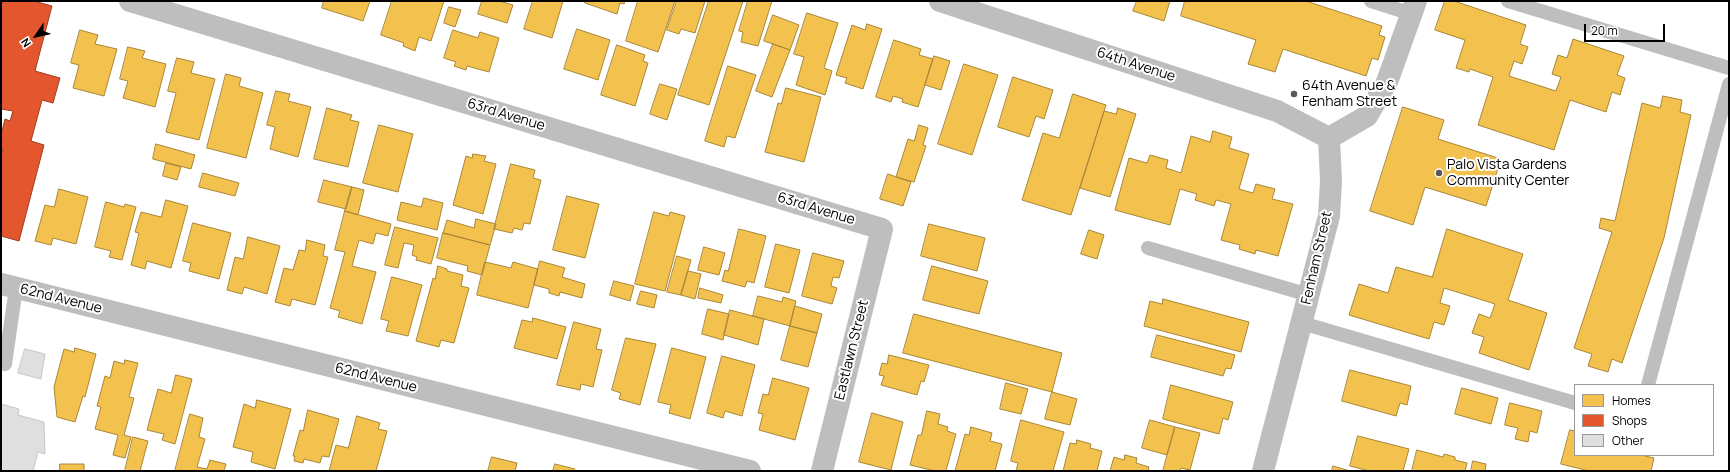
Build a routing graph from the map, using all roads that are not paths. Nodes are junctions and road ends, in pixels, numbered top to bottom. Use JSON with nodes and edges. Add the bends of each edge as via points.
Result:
{"nodes":[{"id":1,"x":130,"y":1,"type":"edge"},
{"id":2,"x":940,"y":1,"type":"edge"},
{"id":3,"x":1371,"y":1,"type":"edge"},
{"id":4,"x":1508,"y":1,"type":"edge"},
{"id":5,"x":1414,"y":8,"type":"edge"},
{"id":6,"x":1729,"y":68,"type":"edge"},
{"id":7,"x":1729,"y":84,"type":"edge"},
{"id":8,"x":1329,"y":138,"type":"junction"},
{"id":9,"x":882,"y":229,"type":"joint"},
{"id":10,"x":1148,"y":248,"type":"dead end"},
{"id":11,"x":8,"y":286,"type":"edge"},
{"id":12,"x":1309,"y":294,"type":"junction"},
{"id":13,"x":1302,"y":323,"type":"junction"},
{"id":14,"x":1,"y":363,"type":"edge"},
{"id":15,"x":1648,"y":384,"type":"edge"},
{"id":16,"x":1574,"y":403,"type":"edge"},
{"id":17,"x":750,"y":471,"type":"edge"},
{"id":18,"x":822,"y":471,"type":"edge"},
{"id":19,"x":1263,"y":471,"type":"edge"}],
"edges":[{"from":1,"to":9,"type":"street","name":"63rd Avenue"},
{"from":2,"to":8,"type":"street","name":"64th Avenue","via":[[1276,111]]},
{"from":3,"to":5,"type":"lane"},
{"from":4,"to":6,"type":"lane"},
{"from":5,"to":8,"type":"street","via":[[1387,82],[1367,116]]},
{"from":7,"to":15,"type":"lane"},
{"from":8,"to":12,"type":"street","name":"Fenham Street","via":[[1329,216]]},
{"from":9,"to":18,"type":"street","name":"Eastlawn Street"},
{"from":10,"to":12,"type":"lane"},
{"from":11,"to":14,"type":"lane","via":[[5,364]]},
{"from":11,"to":17,"type":"street","name":"62nd Avenue"},
{"from":12,"to":13,"type":"street","name":"Fenham Street"},
{"from":13,"to":16,"type":"lane"},
{"from":13,"to":19,"type":"street","name":"Fenham Street"}]}
